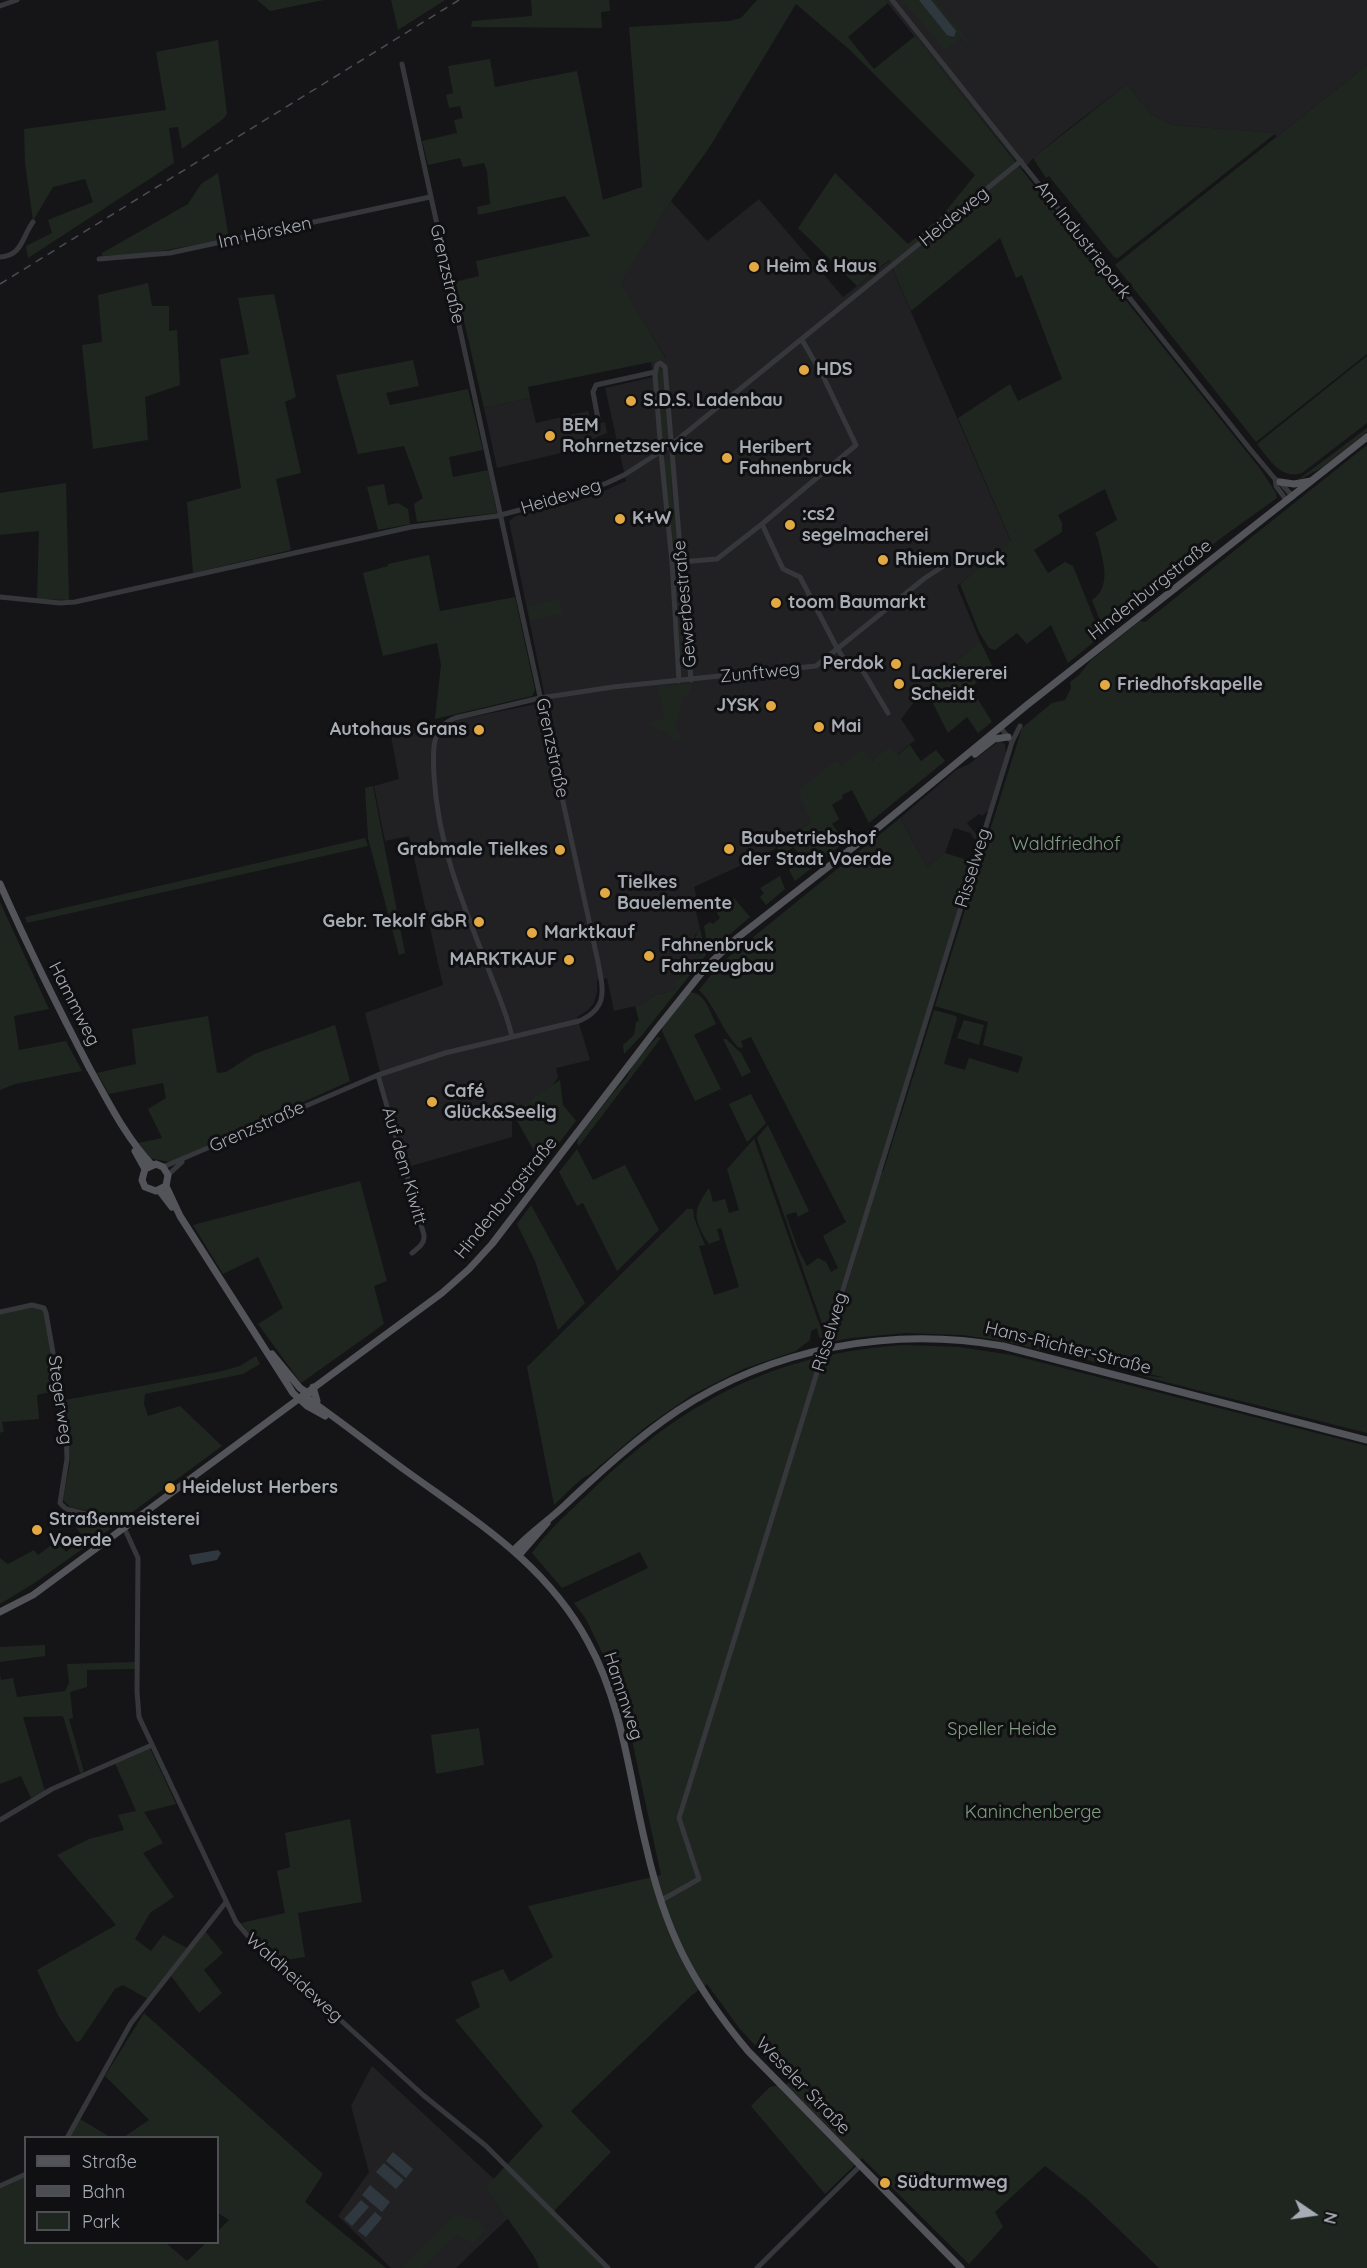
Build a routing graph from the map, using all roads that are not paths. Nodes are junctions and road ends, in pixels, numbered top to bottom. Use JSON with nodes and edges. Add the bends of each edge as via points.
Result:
{"nodes":[{"id":1,"x":17,"y":0,"type":"edge"},
{"id":2,"x":892,"y":0,"type":"edge"},
{"id":3,"x":0,"y":6,"type":"edge"},
{"id":4,"x":402,"y":64,"type":"dead end"},
{"id":5,"x":1021,"y":161,"type":"junction"},
{"id":6,"x":430,"y":197,"type":"junction"},
{"id":7,"x":33,"y":222,"type":"dead end"},
{"id":8,"x":0,"y":257,"type":"edge"},
{"id":9,"x":99,"y":259,"type":"dead end"},
{"id":10,"x":802,"y":340,"type":"junction"},
{"id":11,"x":655,"y":372,"type":"junction"},
{"id":12,"x":598,"y":419,"type":"dead end"},
{"id":13,"x":1367,"y":437,"type":"edge"},
{"id":14,"x":671,"y":445,"type":"junction"},
{"id":15,"x":660,"y":453,"type":"junction"},
{"id":16,"x":1314,"y":480,"type":"junction"},
{"id":17,"x":1277,"y":481,"type":"junction"},
{"id":18,"x":1290,"y":499,"type":"junction"},
{"id":19,"x":500,"y":515,"type":"junction"},
{"id":20,"x":762,"y":524,"type":"junction"},
{"id":21,"x":672,"y":562,"type":"junction"},
{"id":22,"x":681,"y":562,"type":"junction"},
{"id":23,"x":945,"y":565,"type":"dead end"},
{"id":24,"x":0,"y":597,"type":"edge"},
{"id":25,"x":837,"y":648,"type":"junction"},
{"id":26,"x":691,"y":680,"type":"junction"},
{"id":27,"x":679,"y":681,"type":"junction"},
{"id":28,"x":540,"y":698,"type":"junction"},
{"id":29,"x":888,"y":713,"type":"dead end"},
{"id":30,"x":1020,"y":726,"type":"dead end"},
{"id":31,"x":1000,"y":727,"type":"junction"},
{"id":32,"x":1010,"y":739,"type":"junction"},
{"id":33,"x":952,"y":767,"type":"junction"},
{"id":34,"x":0,"y":884,"type":"edge"},
{"id":35,"x":513,"y":1036,"type":"junction"},
{"id":36,"x":378,"y":1075,"type":"junction"},
{"id":37,"x":192,"y":1156,"type":"junction"},
{"id":38,"x":148,"y":1167,"type":"junction"},
{"id":39,"x":163,"y":1167,"type":"junction"},
{"id":40,"x":168,"y":1175,"type":"junction"},
{"id":41,"x":162,"y":1188,"type":"junction"},
{"id":42,"x":412,"y":1253,"type":"dead end"},
{"id":43,"x":0,"y":1312,"type":"edge"},
{"id":44,"x":265,"y":1346,"type":"junction"},
{"id":45,"x":827,"y":1349,"type":"junction"},
{"id":46,"x":314,"y":1387,"type":"junction"},
{"id":47,"x":302,"y":1396,"type":"junction"},
{"id":48,"x":317,"y":1401,"type":"junction"},
{"id":49,"x":350,"y":1431,"type":"junction"},
{"id":50,"x":1367,"y":1440,"type":"edge"},
{"id":51,"x":125,"y":1528,"type":"junction"},
{"id":52,"x":517,"y":1552,"type":"junction"},
{"id":53,"x":0,"y":1612,"type":"edge"},
{"id":54,"x":152,"y":1745,"type":"junction"},
{"id":55,"x":0,"y":1820,"type":"edge"},
{"id":56,"x":660,"y":1900,"type":"junction"},
{"id":57,"x":226,"y":1902,"type":"junction"},
{"id":58,"x":68,"y":2136,"type":"edge"},
{"id":59,"x":860,"y":2166,"type":"junction"},
{"id":60,"x":24,"y":2175,"type":"edge"},
{"id":61,"x":0,"y":2186,"type":"edge"},
{"id":62,"x":608,"y":2268,"type":"edge"},
{"id":63,"x":757,"y":2268,"type":"edge"},
{"id":64,"x":961,"y":2268,"type":"edge"}],
"edges":[{"from":1,"to":3,"type":"street"},
{"from":2,"to":5,"type":"street","name":"Am Industriepark"},
{"from":4,"to":6,"type":"street","name":"Grenzstraße"},
{"from":5,"to":10,"type":"street","name":"Heideweg"},
{"from":5,"to":17,"type":"street","name":"Am Industriepark"},
{"from":6,"to":9,"type":"street","name":"Im Hörsken","via":[[170,253]]},
{"from":6,"to":19,"type":"street","name":"Grenzstraße"},
{"from":7,"to":8,"type":"street","via":[[20,248]]},
{"from":10,"to":14,"type":"street","name":"Heideweg"},
{"from":10,"to":20,"type":"street","via":[[824,376],[856,445]]},
{"from":11,"to":12,"type":"street","via":[[596,386],[593,392]]},
{"from":11,"to":14,"type":"street","name":"Gewerbestraße","via":[[657,365],[665,367]]},
{"from":11,"to":15,"type":"street","name":"Gewerbestraße"},
{"from":13,"to":16,"type":"main road","name":"Hindenburgstraße"},
{"from":14,"to":15,"type":"street","name":"Heideweg"},
{"from":14,"to":22,"type":"street","name":"Gewerbestraße"},
{"from":15,"to":19,"type":"street","name":"Heideweg","via":[[624,475],[582,493]]},
{"from":15,"to":21,"type":"street","name":"Gewerbestraße"},
{"from":16,"to":17,"type":"main road","via":[[1294,484]]},
{"from":16,"to":18,"type":"main road","name":"Hindenburgstraße"},
{"from":17,"to":18,"type":"street","name":"Am Industriepark"},
{"from":18,"to":31,"type":"main road","name":"Hindenburgstraße"},
{"from":19,"to":24,"type":"street","name":"Heideweg","via":[[411,527],[75,602]]},
{"from":19,"to":28,"type":"street","name":"Grenzstraße"},
{"from":20,"to":22,"type":"street","via":[[717,559]]},
{"from":20,"to":25,"type":"street","via":[[783,568],[800,577]]},
{"from":21,"to":22,"type":"street"},
{"from":21,"to":27,"type":"street","name":"Gewerbestraße"},
{"from":22,"to":26,"type":"street","name":"Gewerbestraße"},
{"from":23,"to":25,"type":"street","name":"Zunftweg"},
{"from":25,"to":26,"type":"street","name":"Zunftweg","via":[[809,668]]},
{"from":25,"to":29,"type":"street","via":[[846,662],[863,671]]},
{"from":26,"to":27,"type":"street","name":"Zunftweg"},
{"from":27,"to":28,"type":"street","name":"Zunftweg"},
{"from":28,"to":35,"type":"street","name":"Grenzstraße","via":[[603,1000],[593,1013],[579,1021]]},
{"from":28,"to":35,"type":"street","name":"Zunftweg","via":[[446,721],[437,732],[433,752],[435,795],[447,860]]},
{"from":30,"to":32,"type":"street","name":"Risselweg"},
{"from":31,"to":32,"type":"street"},
{"from":31,"to":33,"type":"main road","name":"Hindenburgstraße"},
{"from":32,"to":33,"type":"main road","name":"Hindenburgstraße","via":[[994,739]]},
{"from":32,"to":45,"type":"street","name":"Risselweg"},
{"from":33,"to":46,"type":"main road","name":"Hindenburgstraße","via":[[707,966],[482,1256],[441,1293]]},
{"from":34,"to":38,"type":"main road","name":"Hammweg","via":[[65,1022]]},
{"from":35,"to":36,"type":"street","name":"Grenzstraße"},
{"from":36,"to":37,"type":"street","name":"Grenzstraße"},
{"from":36,"to":42,"type":"street","name":"Auf dem Kiwitt","via":[[424,1235],[422,1245]]},
{"from":37,"to":39,"type":"street","name":"Grenzstraße"},
{"from":37,"to":40,"type":"street","name":"Grenzstraße"},
{"from":38,"to":39,"type":"main road"},
{"from":38,"to":41,"type":"main road","name":"Hammweg","via":[[142,1176],[143,1184],[152,1191]]},
{"from":39,"to":40,"type":"main road"},
{"from":40,"to":41,"type":"main road"},
{"from":41,"to":44,"type":"main road","name":"Hammweg"},
{"from":43,"to":51,"type":"street","name":"Stegerweg","via":[[37,1305],[46,1313],[66,1427],[67,1466],[60,1503],[66,1509],[115,1520]]},
{"from":44,"to":47,"type":"main road","name":"Hammweg","via":[[273,1364]]},
{"from":44,"to":47,"type":"main road","name":"Hammweg","via":[[300,1388]]},
{"from":45,"to":50,"type":"main road","name":"Hans-Richter-Straße","via":[[901,1338],[987,1343]]},
{"from":45,"to":52,"type":"main road","name":"Hans-Richter-Straße","via":[[749,1373],[692,1402],[642,1438]]},
{"from":45,"to":56,"type":"street","name":"Risselweg","via":[[679,1818],[699,1880]]},
{"from":46,"to":47,"type":"main road","name":"Hindenburgstraße"},
{"from":46,"to":48,"type":"main road"},
{"from":47,"to":48,"type":"main road","name":"Hammweg"},
{"from":47,"to":49,"type":"main road","name":"Hammweg"},
{"from":47,"to":51,"type":"main road","name":"Hindenburgstraße"},
{"from":48,"to":49,"type":"main road","name":"Hammweg"},
{"from":49,"to":52,"type":"main road","name":"Hammweg"},
{"from":51,"to":53,"type":"main road","name":"Hindenburgstraße","via":[[33,1595]]},
{"from":51,"to":54,"type":"street","name":"Waldheideweg","via":[[138,1560],[137,1702]]},
{"from":52,"to":56,"type":"main road","name":"Hammweg","via":[[570,1612],[605,1678],[623,1738]]},
{"from":54,"to":55,"type":"street","via":[[52,1789]]},
{"from":54,"to":57,"type":"street","name":"Waldheideweg"},
{"from":56,"to":59,"type":"main road","name":"Weseler Straße","via":[[677,1945],[723,2021]]},
{"from":57,"to":58,"type":"street","via":[[131,2023]]},
{"from":57,"to":62,"type":"street","name":"Waldheideweg","via":[[248,1936],[423,2095],[486,2146]]},
{"from":59,"to":63,"type":"street"},
{"from":59,"to":64,"type":"main road","name":"Weseler Straße"},
{"from":60,"to":61,"type":"street"}]}
